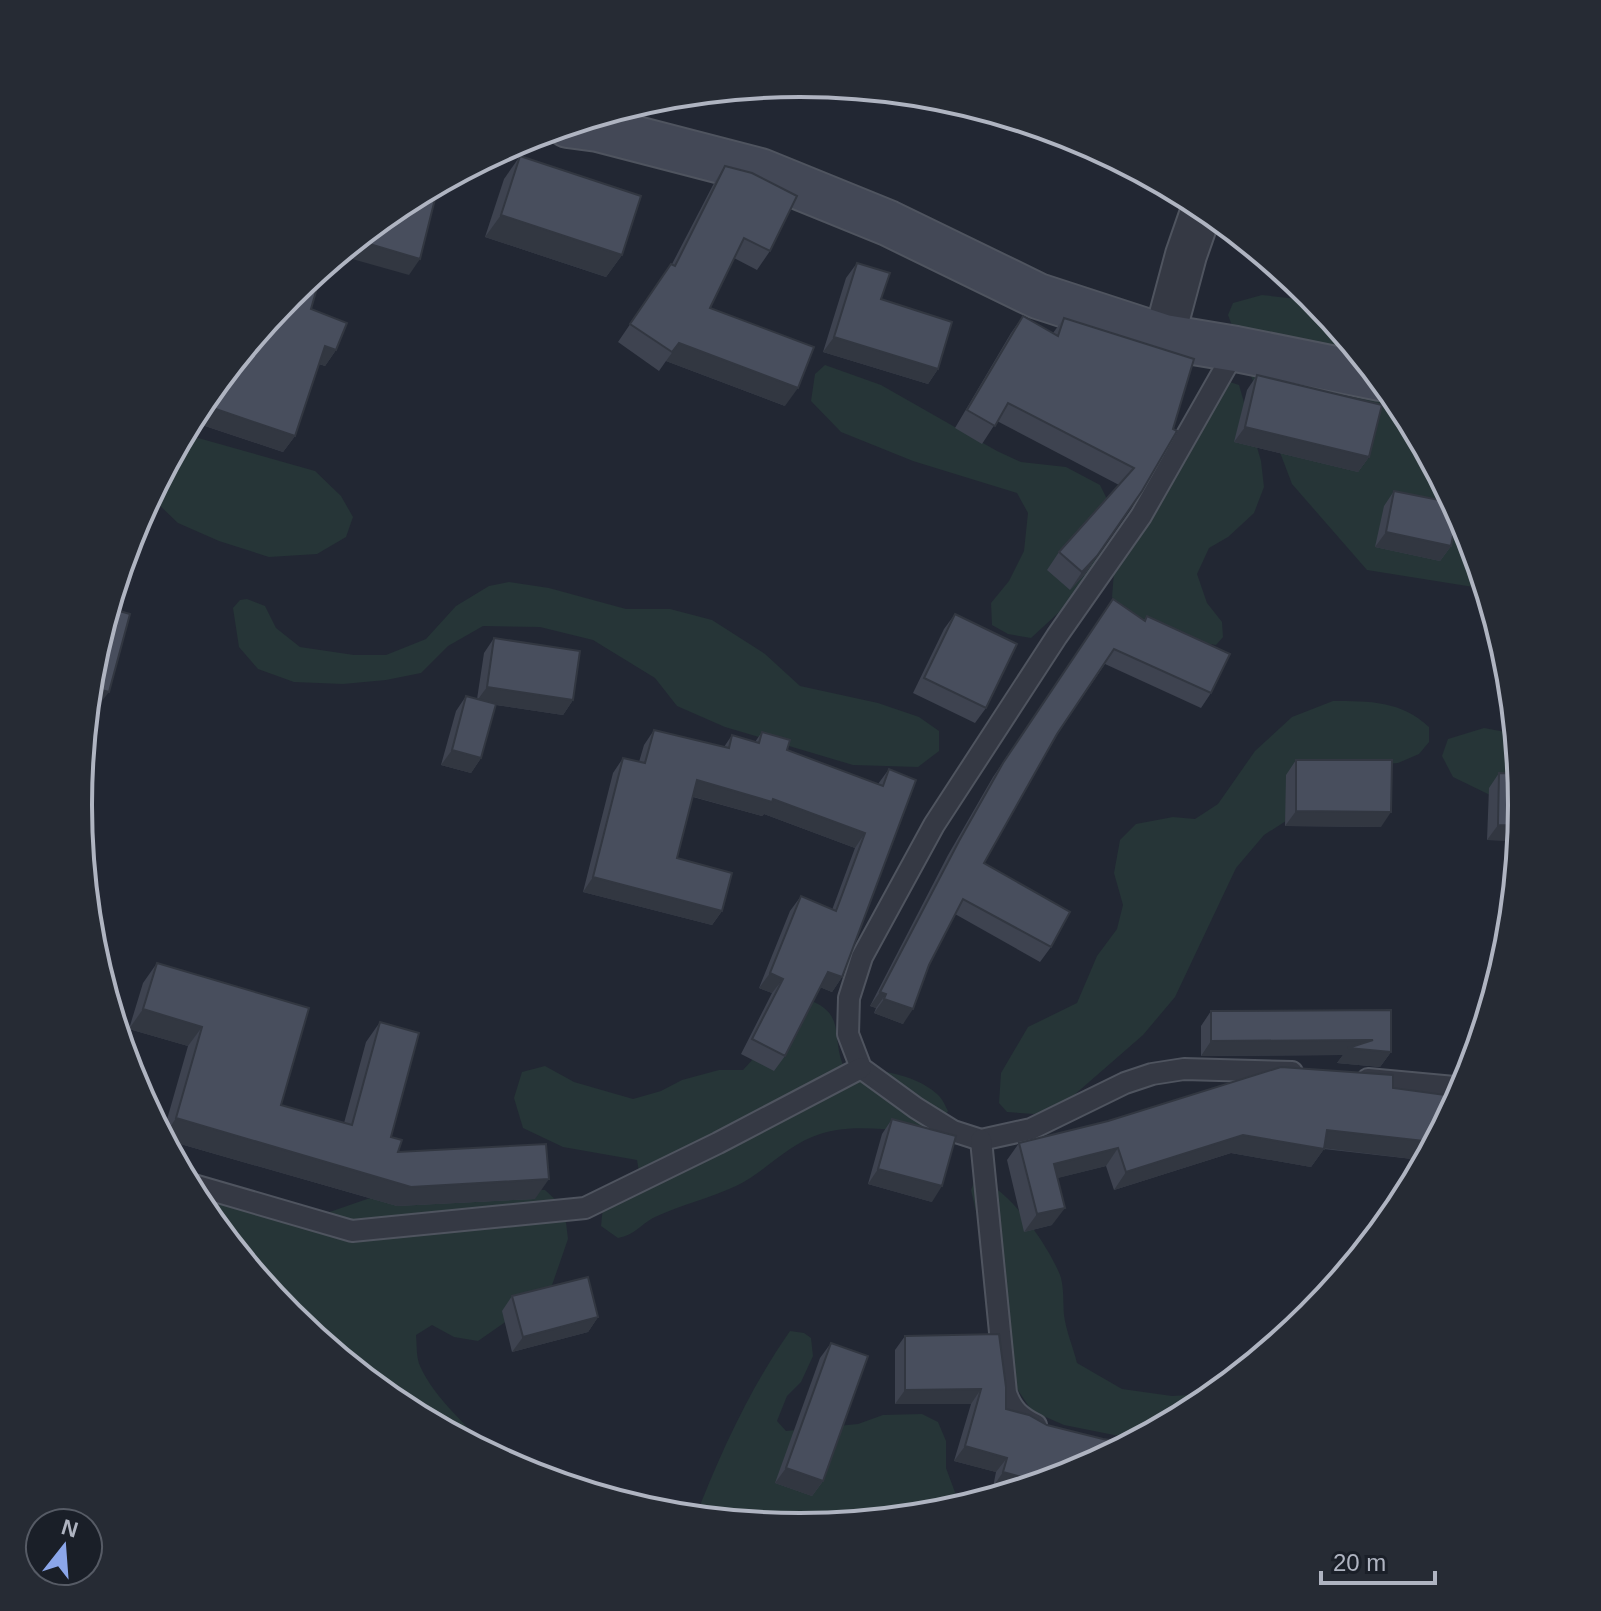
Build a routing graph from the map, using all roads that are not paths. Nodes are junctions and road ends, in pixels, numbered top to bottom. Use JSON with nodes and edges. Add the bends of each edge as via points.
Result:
{"nodes":[{"id":1,"x":594,"y":128,"type":"edge"},
{"id":2,"x":1198,"y":219,"type":"edge"},
{"id":3,"x":1164,"y":337,"type":"junction"},
{"id":4,"x":1236,"y":349,"type":"junction"},
{"id":5,"x":1363,"y":375,"type":"edge"},
{"id":6,"x":861,"y":1068,"type":"junction"},
{"id":7,"x":1312,"y":1074,"type":"edge"},
{"id":8,"x":1343,"y":1077,"type":"edge"},
{"id":9,"x":1451,"y":1087,"type":"edge"},
{"id":10,"x":981,"y":1140,"type":"junction"},
{"id":11,"x":204,"y":1188,"type":"edge"},
{"id":12,"x":1060,"y":1432,"type":"edge"}],
"edges":[{"from":1,"to":3,"type":"main road","via":[[760,171],[888,223],[1038,296]]},
{"from":2,"to":3,"type":"street"},
{"from":3,"to":4,"type":"main road"},
{"from":4,"to":5,"type":"main road"},
{"from":4,"to":6,"type":"lane","via":[[1141,516],[934,825],[862,957],[848,1010],[848,1034]]},
{"from":6,"to":10,"type":"lane","via":[[953,1131]]},
{"from":6,"to":11,"type":"lane","via":[[585,1208],[352,1231]]},
{"from":7,"to":10,"type":"lane","via":[[1184,1069],[1152,1074],[1031,1129]]},
{"from":8,"to":9,"type":"lane"},
{"from":10,"to":12,"type":"lane","via":[[1006,1393],[1019,1416]]}]}
